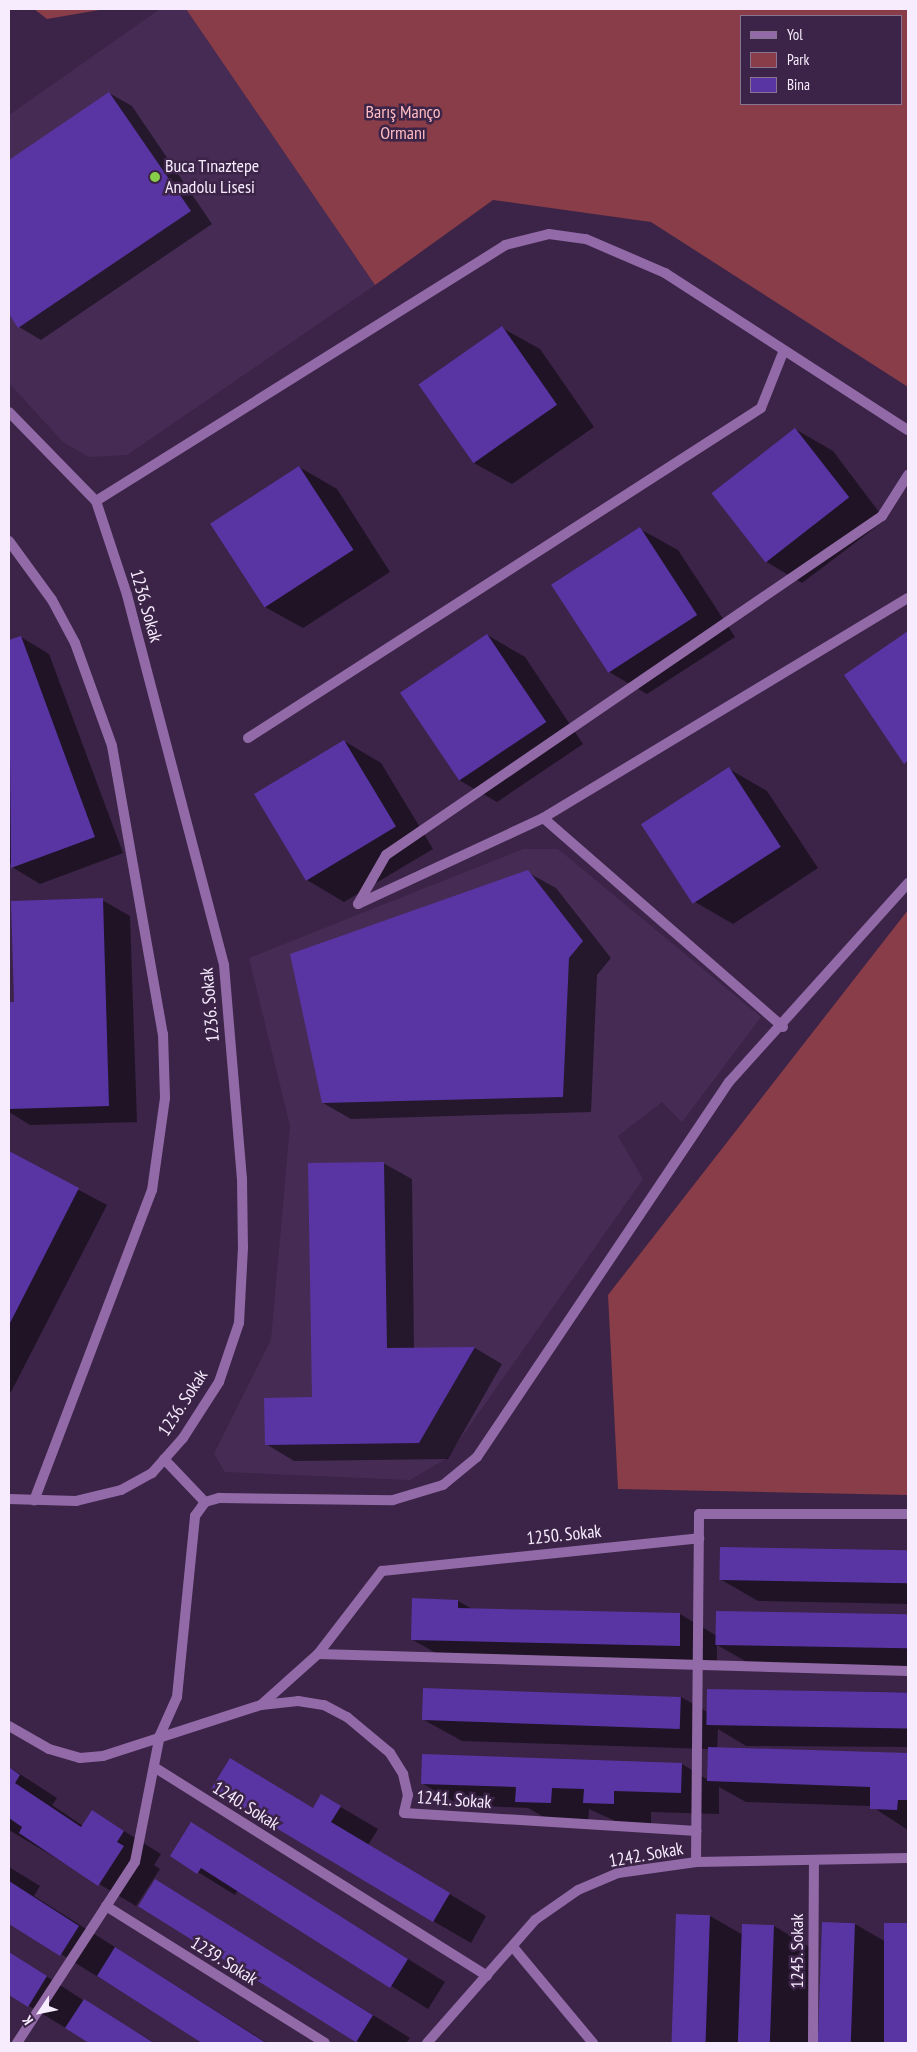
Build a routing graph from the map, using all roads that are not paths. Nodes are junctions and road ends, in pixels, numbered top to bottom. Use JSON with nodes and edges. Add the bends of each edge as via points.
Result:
{"nodes":[{"id":1,"x":784,"y":350,"type":"junction"},
{"id":2,"x":9,"y":412,"type":"edge"},
{"id":3,"x":908,"y":430,"type":"edge"},
{"id":4,"x":908,"y":476,"type":"edge"},
{"id":5,"x":96,"y":500,"type":"junction"},
{"id":6,"x":9,"y":540,"type":"edge"},
{"id":7,"x":908,"y":598,"type":"edge"},
{"id":8,"x":248,"y":738,"type":"dead end"},
{"id":9,"x":543,"y":818,"type":"junction"},
{"id":10,"x":908,"y":883,"type":"edge"},
{"id":11,"x":783,"y":1027,"type":"junction"},
{"id":12,"x":164,"y":1459,"type":"junction"},
{"id":13,"x":9,"y":1499,"type":"edge"},
{"id":14,"x":34,"y":1500,"type":"junction"},
{"id":15,"x":206,"y":1502,"type":"junction"},
{"id":16,"x":908,"y":1514,"type":"edge"},
{"id":17,"x":699,"y":1538,"type":"junction"},
{"id":18,"x":318,"y":1654,"type":"junction"},
{"id":19,"x":698,"y":1666,"type":"junction"},
{"id":20,"x":908,"y":1672,"type":"edge"},
{"id":21,"x":261,"y":1705,"type":"junction"},
{"id":22,"x":9,"y":1726,"type":"edge"},
{"id":23,"x":160,"y":1735,"type":"junction"},
{"id":24,"x":154,"y":1767,"type":"junction"},
{"id":25,"x":696,"y":1831,"type":"junction"},
{"id":26,"x":908,"y":1858,"type":"edge"},
{"id":27,"x":814,"y":1860,"type":"junction"},
{"id":28,"x":696,"y":1862,"type":"junction"},
{"id":29,"x":106,"y":1906,"type":"junction"},
{"id":30,"x":513,"y":1947,"type":"junction"},
{"id":31,"x":487,"y":1976,"type":"junction"},
{"id":32,"x":17,"y":2043,"type":"edge"},
{"id":33,"x":325,"y":2043,"type":"edge"},
{"id":34,"x":427,"y":2043,"type":"edge"},
{"id":35,"x":593,"y":2043,"type":"edge"},
{"id":36,"x":813,"y":2043,"type":"edge"}],
"edges":[{"from":1,"to":3,"type":"street"},
{"from":1,"to":5,"type":"street","via":[[626,254],[586,239],[549,234],[505,245]]},
{"from":1,"to":8,"type":"street","via":[[761,408]]},
{"from":2,"to":5,"type":"street","name":"1236. Sokak"},
{"from":4,"to":9,"type":"street","via":[[882,516],[386,855],[358,904]]},
{"from":5,"to":12,"type":"street","name":"1236. Sokak","via":[[127,595],[224,965],[242,1179],[239,1323],[219,1382]]},
{"from":6,"to":14,"type":"street","via":[[52,600],[75,643],[112,746],[163,1034],[165,1082],[152,1190]]},
{"from":7,"to":9,"type":"street"},
{"from":9,"to":11,"type":"street"},
{"from":10,"to":11,"type":"street"},
{"from":11,"to":15,"type":"street","via":[[729,1082],[477,1457],[442,1485],[393,1500],[219,1498]]},
{"from":12,"to":14,"type":"street","name":"1236. Sokak","via":[[152,1473],[122,1490],[76,1501]]},
{"from":12,"to":15,"type":"street"},
{"from":13,"to":14,"type":"street","name":"1236. Sokak"},
{"from":15,"to":23,"type":"street","via":[[194,1516],[177,1697]]},
{"from":16,"to":17,"type":"street","via":[[699,1514]]},
{"from":17,"to":18,"type":"street","name":"1250. Sokak","via":[[382,1571]]},
{"from":17,"to":19,"type":"street"},
{"from":18,"to":19,"type":"street"},
{"from":18,"to":21,"type":"street","name":"1250. Sokak"},
{"from":19,"to":20,"type":"street"},
{"from":19,"to":25,"type":"street"},
{"from":21,"to":23,"type":"street","name":"1241. Sokak"},
{"from":21,"to":25,"type":"street","name":"1241. Sokak","via":[[298,1701],[324,1705],[369,1733],[403,1774],[408,1796],[404,1813]]},
{"from":22,"to":23,"type":"street","via":[[49,1749],[80,1758],[103,1756]]},
{"from":23,"to":24,"type":"street"},
{"from":24,"to":29,"type":"street","via":[[135,1862]]},
{"from":24,"to":31,"type":"street","name":"1240. Sokak"},
{"from":25,"to":28,"type":"street"},
{"from":26,"to":27,"type":"street","name":"1242. Sokak"},
{"from":27,"to":28,"type":"street","name":"1242. Sokak"},
{"from":27,"to":36,"type":"street","name":"1245. Sokak"},
{"from":28,"to":30,"type":"street","name":"1242. Sokak","via":[[618,1873],[578,1890],[535,1920]]},
{"from":29,"to":32,"type":"street"},
{"from":29,"to":33,"type":"street","name":"1239. Sokak"},
{"from":30,"to":31,"type":"street","name":"1242. Sokak"},
{"from":30,"to":35,"type":"street"},
{"from":31,"to":34,"type":"street","name":"1242. Sokak"}]}
